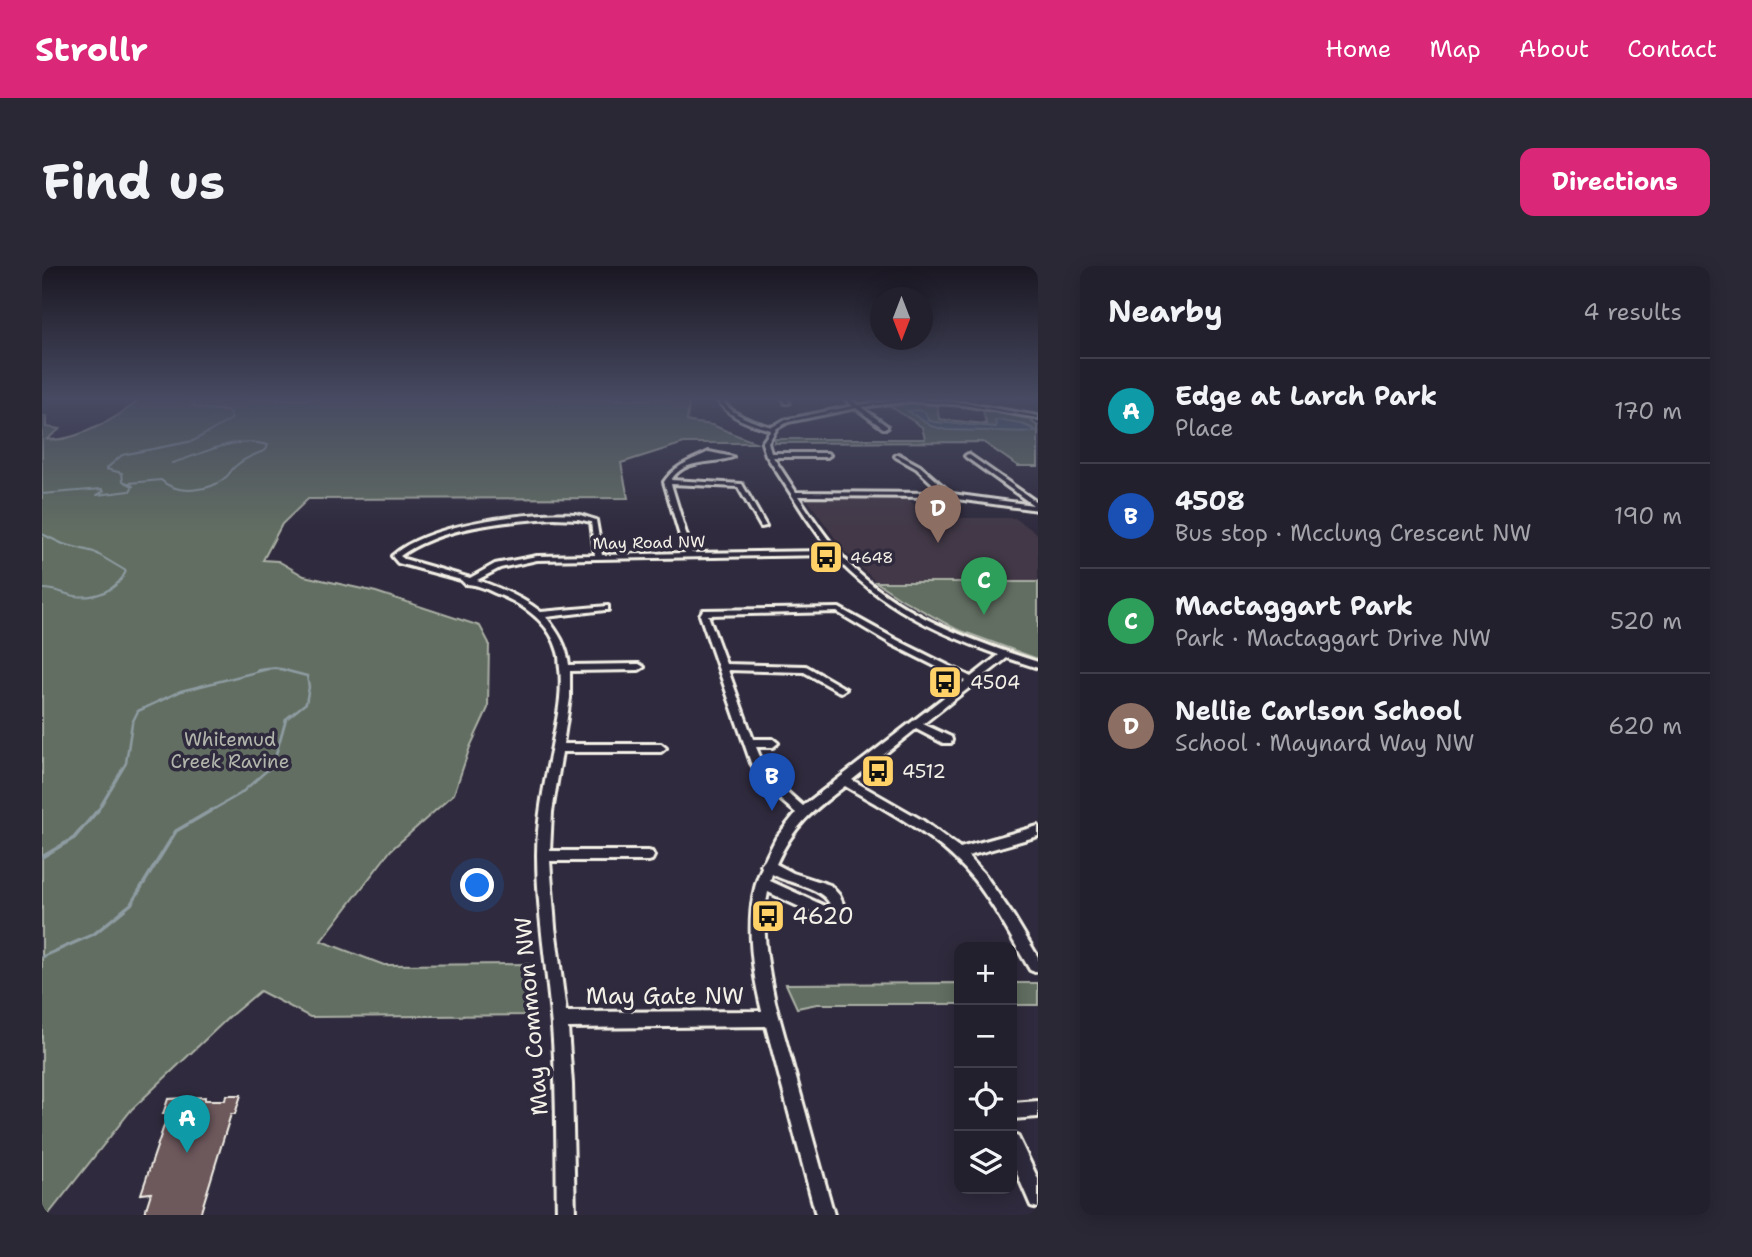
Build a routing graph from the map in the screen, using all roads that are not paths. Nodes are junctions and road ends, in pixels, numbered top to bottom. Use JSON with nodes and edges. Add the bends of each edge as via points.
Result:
{"nodes":[{"id":1,"x":767,"y":443,"type":"edge"},
{"id":2,"x":769,"y":455,"type":"junction"},
{"id":3,"x":827,"y":456,"type":"dead end"},
{"id":4,"x":898,"y":456,"type":"dead end"},
{"id":5,"x":968,"y":456,"type":"dead end"},
{"id":6,"x":700,"y":459,"type":"dead end"},
{"id":7,"x":667,"y":482,"type":"junction"},
{"id":8,"x":862,"y":483,"type":"dead end"},
{"id":9,"x":795,"y":494,"type":"junction"},
{"id":10,"x":873,"y":494,"type":"junction"},
{"id":11,"x":951,"y":499,"type":"junction"},
{"id":12,"x":1038,"y":507,"type":"edge"},
{"id":13,"x":763,"y":526,"type":"dead end"},
{"id":14,"x":780,"y":553,"type":"junction"},
{"id":15,"x":835,"y":553,"type":"junction"},
{"id":16,"x":689,"y":555,"type":"junction"},
{"id":17,"x":599,"y":557,"type":"junction"},
{"id":18,"x":785,"y":561,"type":"dead end"},
{"id":19,"x":468,"y":582,"type":"junction"},
{"id":20,"x":604,"y":608,"type":"dead end"},
{"id":21,"x":540,"y":615,"type":"junction"},
{"id":22,"x":1006,"y":654,"type":"junction"},
{"id":23,"x":1038,"y":665,"type":"edge"},
{"id":24,"x":639,"y":667,"type":"dead end"},
{"id":25,"x":722,"y":667,"type":"junction"},
{"id":26,"x":564,"y":668,"type":"junction"},
{"id":27,"x":972,"y":681,"type":"junction"},
{"id":28,"x":841,"y":690,"type":"dead end"},
{"id":29,"x":917,"y":725,"type":"junction"},
{"id":30,"x":947,"y":740,"type":"dead end"},
{"id":31,"x":749,"y":743,"type":"junction"},
{"id":32,"x":773,"y":743,"type":"dead end"},
{"id":33,"x":556,"y":748,"type":"junction"},
{"id":34,"x":662,"y":748,"type":"dead end"},
{"id":35,"x":844,"y":780,"type":"junction"},
{"id":36,"x":803,"y":811,"type":"junction"},
{"id":37,"x":1038,"y":831,"type":"edge"},
{"id":38,"x":958,"y":854,"type":"junction"},
{"id":39,"x":543,"y":856,"type":"junction"},
{"id":40,"x":648,"y":856,"type":"dead end"},
{"id":41,"x":767,"y":865,"type":"junction"},
{"id":42,"x":762,"y":883,"type":"junction"},
{"id":43,"x":1035,"y":965,"type":"dead end"},
{"id":44,"x":772,"y":1018,"type":"junction"},
{"id":45,"x":559,"y":1020,"type":"junction"},
{"id":46,"x":1038,"y":1109,"type":"edge"},
{"id":47,"x":1017,"y":1111,"type":"edge"},
{"id":48,"x":1017,"y":1154,"type":"edge"},
{"id":49,"x":1038,"y":1199,"type":"edge"},
{"id":50,"x":566,"y":1215,"type":"edge"},
{"id":51,"x":825,"y":1215,"type":"edge"}],
"edges":[{"from":1,"to":2,"type":"street"},
{"from":2,"to":3,"type":"street"},
{"from":2,"to":9,"type":"street"},
{"from":4,"to":11,"type":"street","via":[[918,467]]},
{"from":5,"to":12,"type":"street"},
{"from":6,"to":7,"type":"street","via":[[674,471]]},
{"from":7,"to":13,"type":"street","via":[[738,484]]},
{"from":7,"to":16,"type":"street"},
{"from":8,"to":10,"type":"street"},
{"from":9,"to":10,"type":"street"},
{"from":9,"to":15,"type":"street"},
{"from":10,"to":11,"type":"street"},
{"from":11,"to":12,"type":"street"},
{"from":14,"to":15,"type":"street","name":"May Road NW"},
{"from":14,"to":16,"type":"street","name":"May Road NW"},
{"from":14,"to":18,"type":"street"},
{"from":15,"to":22,"type":"street","via":[[871,586],[909,611]]},
{"from":16,"to":17,"type":"street","name":"May Road NW"},
{"from":17,"to":19,"type":"street","name":"May Road NW","via":[[521,561],[491,569]]},
{"from":17,"to":19,"type":"street","name":"May Common NW","via":[[594,521],[579,517],[471,526],[423,541],[396,556]]},
{"from":19,"to":21,"type":"street","name":"May Common NW","via":[[516,599]]},
{"from":20,"to":21,"type":"street"},
{"from":21,"to":26,"type":"street","name":"May Common NW","via":[[560,642]]},
{"from":22,"to":23,"type":"street"},
{"from":22,"to":27,"type":"street"},
{"from":24,"to":26,"type":"street"},
{"from":25,"to":27,"type":"street","via":[[704,615],[707,611],[834,610]]},
{"from":25,"to":28,"type":"street","via":[[806,669]]},
{"from":25,"to":31,"type":"street"},
{"from":26,"to":33,"type":"street","name":"May Common NW","via":[[565,702]]},
{"from":27,"to":29,"type":"street"},
{"from":29,"to":30,"type":"street"},
{"from":29,"to":35,"type":"street"},
{"from":31,"to":32,"type":"street"},
{"from":31,"to":36,"type":"street","via":[[766,779]]},
{"from":33,"to":34,"type":"street"},
{"from":33,"to":39,"type":"street","name":"May Common NW"},
{"from":35,"to":36,"type":"street"},
{"from":35,"to":38,"type":"street","via":[[914,821]]},
{"from":36,"to":41,"type":"street","via":[[779,839]]},
{"from":37,"to":38,"type":"street"},
{"from":38,"to":43,"type":"street","via":[[997,903]]},
{"from":39,"to":40,"type":"street"},
{"from":39,"to":45,"type":"street","name":"May Common NW","via":[[546,928]]},
{"from":41,"to":42,"type":"street"},
{"from":41,"to":42,"type":"street","via":[[823,887],[837,906],[830,913],[823,912]]},
{"from":42,"to":44,"type":"street","via":[[758,942]]},
{"from":44,"to":45,"type":"street","name":"May Gate NW"},
{"from":44,"to":51,"type":"street"},
{"from":45,"to":50,"type":"street","name":"May Common NW"},
{"from":46,"to":47,"type":"street"},
{"from":48,"to":49,"type":"street"}]}
